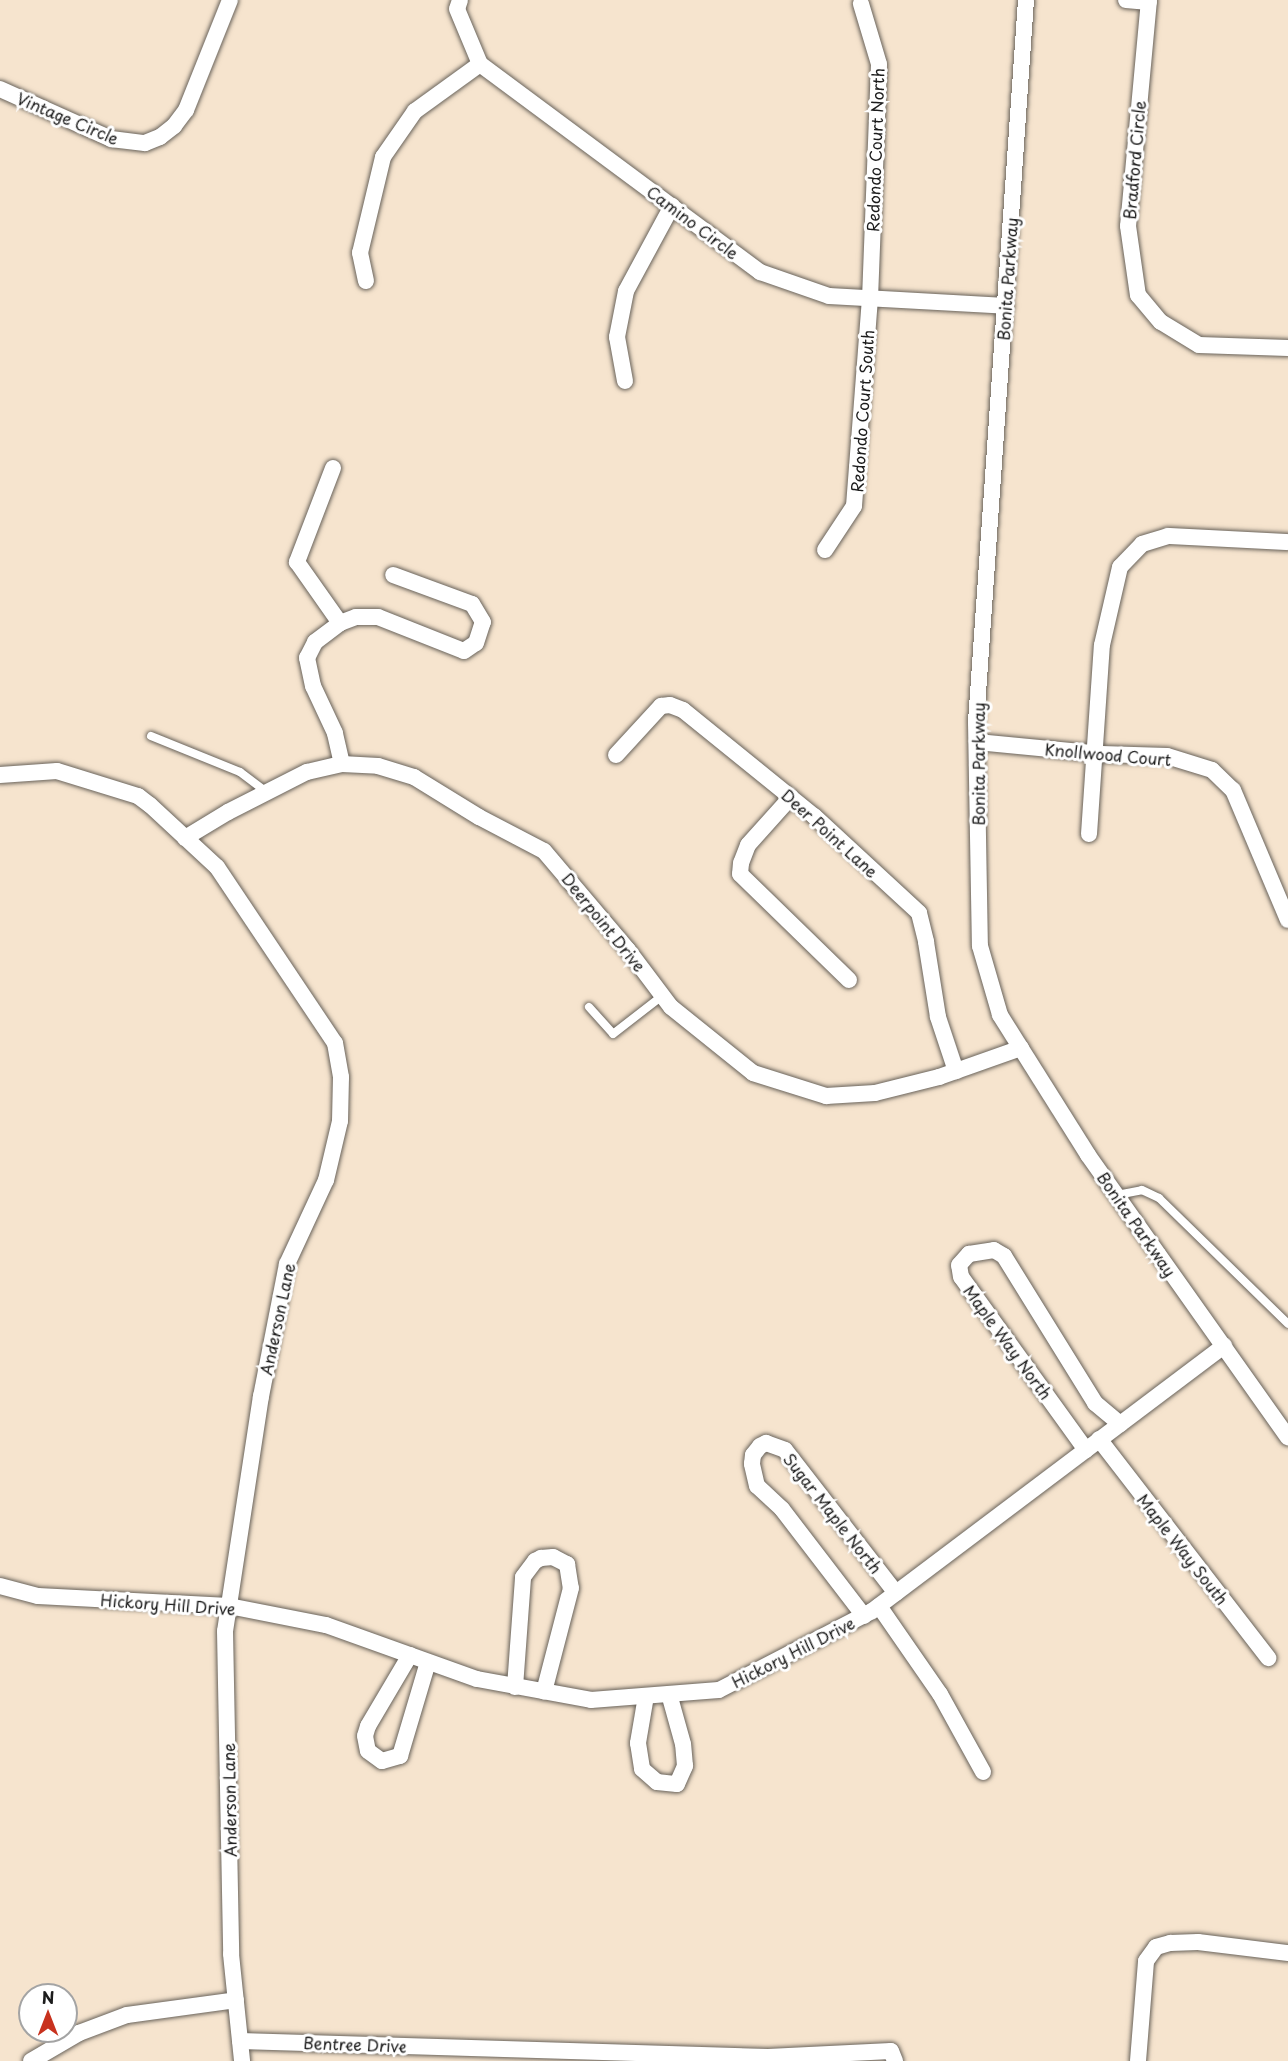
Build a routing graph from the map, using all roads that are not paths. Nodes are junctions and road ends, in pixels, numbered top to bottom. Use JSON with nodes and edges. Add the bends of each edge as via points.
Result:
{"nodes":[{"id":1,"x":230,"y":0,"type":"edge"},
{"id":2,"x":460,"y":0,"type":"edge"},
{"id":3,"x":1026,"y":0,"type":"edge"},
{"id":4,"x":1126,"y":0,"type":"edge"},
{"id":5,"x":1149,"y":1,"type":"edge"},
{"id":6,"x":861,"y":4,"type":"dead end"},
{"id":7,"x":480,"y":64,"type":"junction"},
{"id":8,"x":0,"y":89,"type":"edge"},
{"id":9,"x":672,"y":206,"type":"junction"},
{"id":10,"x":366,"y":281,"type":"dead end"},
{"id":11,"x":870,"y":298,"type":"junction"},
{"id":12,"x":1005,"y":306,"type":"junction"},
{"id":13,"x":1288,"y":348,"type":"edge"},
{"id":14,"x":625,"y":381,"type":"dead end"},
{"id":15,"x":333,"y":468,"type":"dead end"},
{"id":16,"x":1288,"y":542,"type":"edge"},
{"id":17,"x":825,"y":550,"type":"dead end"},
{"id":18,"x":393,"y":575,"type":"dead end"},
{"id":19,"x":340,"y":623,"type":"junction"},
{"id":20,"x":151,"y":736,"type":"dead end"},
{"id":21,"x":976,"y":742,"type":"junction"},
{"id":22,"x":1095,"y":753,"type":"junction"},
{"id":23,"x":616,"y":755,"type":"dead end"},
{"id":24,"x":342,"y":764,"type":"junction"},
{"id":25,"x":0,"y":775,"type":"edge"},
{"id":26,"x":267,"y":792,"type":"junction"},
{"id":27,"x":791,"y":797,"type":"junction"},
{"id":28,"x":1089,"y":834,"type":"dead end"},
{"id":29,"x":185,"y":838,"type":"junction"},
{"id":30,"x":1288,"y":920,"type":"edge"},
{"id":31,"x":849,"y":980,"type":"dead end"},
{"id":32,"x":662,"y":996,"type":"junction"},
{"id":33,"x":589,"y":1007,"type":"dead end"},
{"id":34,"x":1021,"y":1048,"type":"junction"},
{"id":35,"x":956,"y":1071,"type":"junction"},
{"id":36,"x":1117,"y":1195,"type":"junction"},
{"id":37,"x":1288,"y":1324,"type":"edge"},
{"id":38,"x":1224,"y":1346,"type":"junction"},
{"id":39,"x":1120,"y":1424,"type":"junction"},
{"id":40,"x":1288,"y":1437,"type":"edge"},
{"id":41,"x":1099,"y":1439,"type":"junction"},
{"id":42,"x":1086,"y":1450,"type":"junction"},
{"id":43,"x":0,"y":1586,"type":"edge"},
{"id":44,"x":896,"y":1593,"type":"junction"},
{"id":45,"x":229,"y":1606,"type":"junction"},
{"id":46,"x":879,"y":1606,"type":"junction"},
{"id":47,"x":864,"y":1616,"type":"junction"},
{"id":48,"x":410,"y":1656,"type":"junction"},
{"id":49,"x":1268,"y":1658,"type":"dead end"},
{"id":50,"x":428,"y":1662,"type":"junction"},
{"id":51,"x":515,"y":1687,"type":"junction"},
{"id":52,"x":544,"y":1692,"type":"junction"},
{"id":53,"x":669,"y":1694,"type":"junction"},
{"id":54,"x":646,"y":1696,"type":"junction"},
{"id":55,"x":983,"y":1772,"type":"dead end"},
{"id":56,"x":1288,"y":1953,"type":"edge"},
{"id":57,"x":236,"y":2000,"type":"junction"},
{"id":58,"x":240,"y":2041,"type":"junction"},
{"id":59,"x":31,"y":2061,"type":"edge"},
{"id":60,"x":242,"y":2061,"type":"edge"},
{"id":61,"x":895,"y":2061,"type":"edge"},
{"id":62,"x":1138,"y":2061,"type":"edge"}],
"edges":[{"from":1,"to":8,"type":"street","name":"Vintage Circle","via":[[186,110],[174,126],[145,143],[111,139]]},
{"from":2,"to":7,"type":"street","via":[[457,9]]},
{"from":3,"to":12,"type":"street","name":"Bonita Parkway"},
{"from":4,"to":5,"type":"street"},
{"from":5,"to":13,"type":"street","name":"Bradford Circle","via":[[1128,226],[1138,295],[1161,322],[1199,345]]},
{"from":6,"to":11,"type":"street","name":"Redondo Court North","via":[[879,64]]},
{"from":7,"to":9,"type":"street","name":"Camino Circle"},
{"from":7,"to":10,"type":"street","via":[[415,111],[383,157],[360,253]]},
{"from":9,"to":11,"type":"street","name":"Camino Circle","via":[[760,272],[829,296]]},
{"from":9,"to":14,"type":"street","via":[[626,291],[617,337]]},
{"from":11,"to":12,"type":"street","name":"Camino Circle"},
{"from":11,"to":17,"type":"street","name":"Redondo Court South","via":[[855,506]]},
{"from":12,"to":21,"type":"street","name":"Bonita Parkway"},
{"from":15,"to":19,"type":"street","via":[[297,562]]},
{"from":16,"to":22,"type":"street","via":[[1168,536],[1142,544],[1120,567],[1102,645]]},
{"from":18,"to":19,"type":"street","via":[[472,604],[483,622],[476,643],[464,651],[378,617],[356,617]]},
{"from":19,"to":24,"type":"street","via":[[315,642],[308,658],[313,686],[335,733]]},
{"from":20,"to":26,"type":"lane","via":[[240,772]]},
{"from":21,"to":22,"type":"street","name":"Knollwood Court"},
{"from":21,"to":34,"type":"street","name":"Bonita Parkway","via":[[980,946],[1000,1015]]},
{"from":22,"to":28,"type":"street"},
{"from":22,"to":30,"type":"street","name":"Knollwood Court","via":[[1167,756],[1212,770],[1233,790]]},
{"from":23,"to":27,"type":"street","name":"Deer Point Lane","via":[[661,706],[670,705],[683,710]]},
{"from":24,"to":26,"type":"street","name":"Deerpoint Drive","via":[[307,772]]},
{"from":24,"to":32,"type":"street","name":"Deerpoint Drive","via":[[378,766],[414,777],[479,817],[544,850]]},
{"from":25,"to":29,"type":"street","name":"Anderson Lane","via":[[57,771],[138,796]]},
{"from":26,"to":29,"type":"street","name":"Deerpoint Drive"},
{"from":27,"to":31,"type":"street","via":[[748,844],[740,874]]},
{"from":27,"to":35,"type":"street","name":"Deer Point Lane","via":[[919,913],[938,1017]]},
{"from":29,"to":45,"type":"street","name":"Anderson Lane","via":[[217,867],[335,1043],[341,1077],[339,1121],[326,1180],[285,1274],[261,1396]]},
{"from":32,"to":33,"type":"lane","via":[[613,1034]]},
{"from":32,"to":35,"type":"street","name":"Deerpoint Drive","via":[[753,1073],[826,1096],[875,1093]]},
{"from":34,"to":35,"type":"street","name":"Deerpoint Drive"},
{"from":34,"to":36,"type":"street","name":"Bonita Parkway"},
{"from":36,"to":37,"type":"lane","via":[[1142,1190],[1159,1198]]},
{"from":36,"to":38,"type":"street","name":"Bonita Parkway"},
{"from":38,"to":39,"type":"street","name":"Hickory Hill Drive"},
{"from":38,"to":40,"type":"street","name":"Bonita Parkway"},
{"from":39,"to":41,"type":"street","name":"Hickory Hill Drive"},
{"from":39,"to":42,"type":"street","name":"Maple Way North","via":[[1095,1403],[1004,1256],[994,1250],[969,1254],[959,1265],[961,1277]]},
{"from":41,"to":42,"type":"street","name":"Hickory Hill Drive"},
{"from":41,"to":49,"type":"street","name":"Maple Way South"},
{"from":42,"to":44,"type":"street","name":"Hickory Hill Drive"},
{"from":43,"to":45,"type":"street","name":"Hickory Hill Drive","via":[[38,1596]]},
{"from":44,"to":46,"type":"street","name":"Hickory Hill Drive"},
{"from":44,"to":47,"type":"street","name":"Sugar Maple North","via":[[785,1450],[766,1443],[760,1446],[752,1464],[757,1486],[782,1509]]},
{"from":45,"to":48,"type":"street","name":"Hickory Hill Drive","via":[[326,1626]]},
{"from":45,"to":57,"type":"street","name":"Anderson Lane","via":[[225,1643],[231,1953]]},
{"from":46,"to":47,"type":"street","name":"Hickory Hill Drive"},
{"from":46,"to":55,"type":"street","via":[[940,1694]]},
{"from":47,"to":53,"type":"street","name":"Hickory Hill Drive","via":[[719,1690]]},
{"from":48,"to":50,"type":"street","name":"Hickory Hill Drive"},
{"from":48,"to":50,"type":"street","via":[[365,1736],[368,1751],[382,1761],[400,1756]]},
{"from":50,"to":51,"type":"street","name":"Hickory Hill Drive"},
{"from":51,"to":52,"type":"street","name":"Hickory Hill Drive"},
{"from":51,"to":52,"type":"street","via":[[524,1577],[535,1561],[553,1557],[567,1564],[571,1587]]},
{"from":52,"to":54,"type":"street","name":"Hickory Hill Drive","via":[[591,1700]]},
{"from":53,"to":54,"type":"street","name":"Hickory Hill Drive"},
{"from":53,"to":54,"type":"street","via":[[685,1766],[677,1784],[657,1782],[642,1769],[638,1743]]},
{"from":56,"to":62,"type":"street","via":[[1198,1942],[1170,1942],[1156,1947],[1146,1962]]},
{"from":57,"to":58,"type":"street","name":"Anderson Lane"},
{"from":57,"to":59,"type":"street","via":[[127,2015],[79,2033]]},
{"from":58,"to":60,"type":"street","name":"Anderson Lane"},
{"from":58,"to":61,"type":"street","name":"Bentree Drive","via":[[768,2057],[891,2052]]}]}
